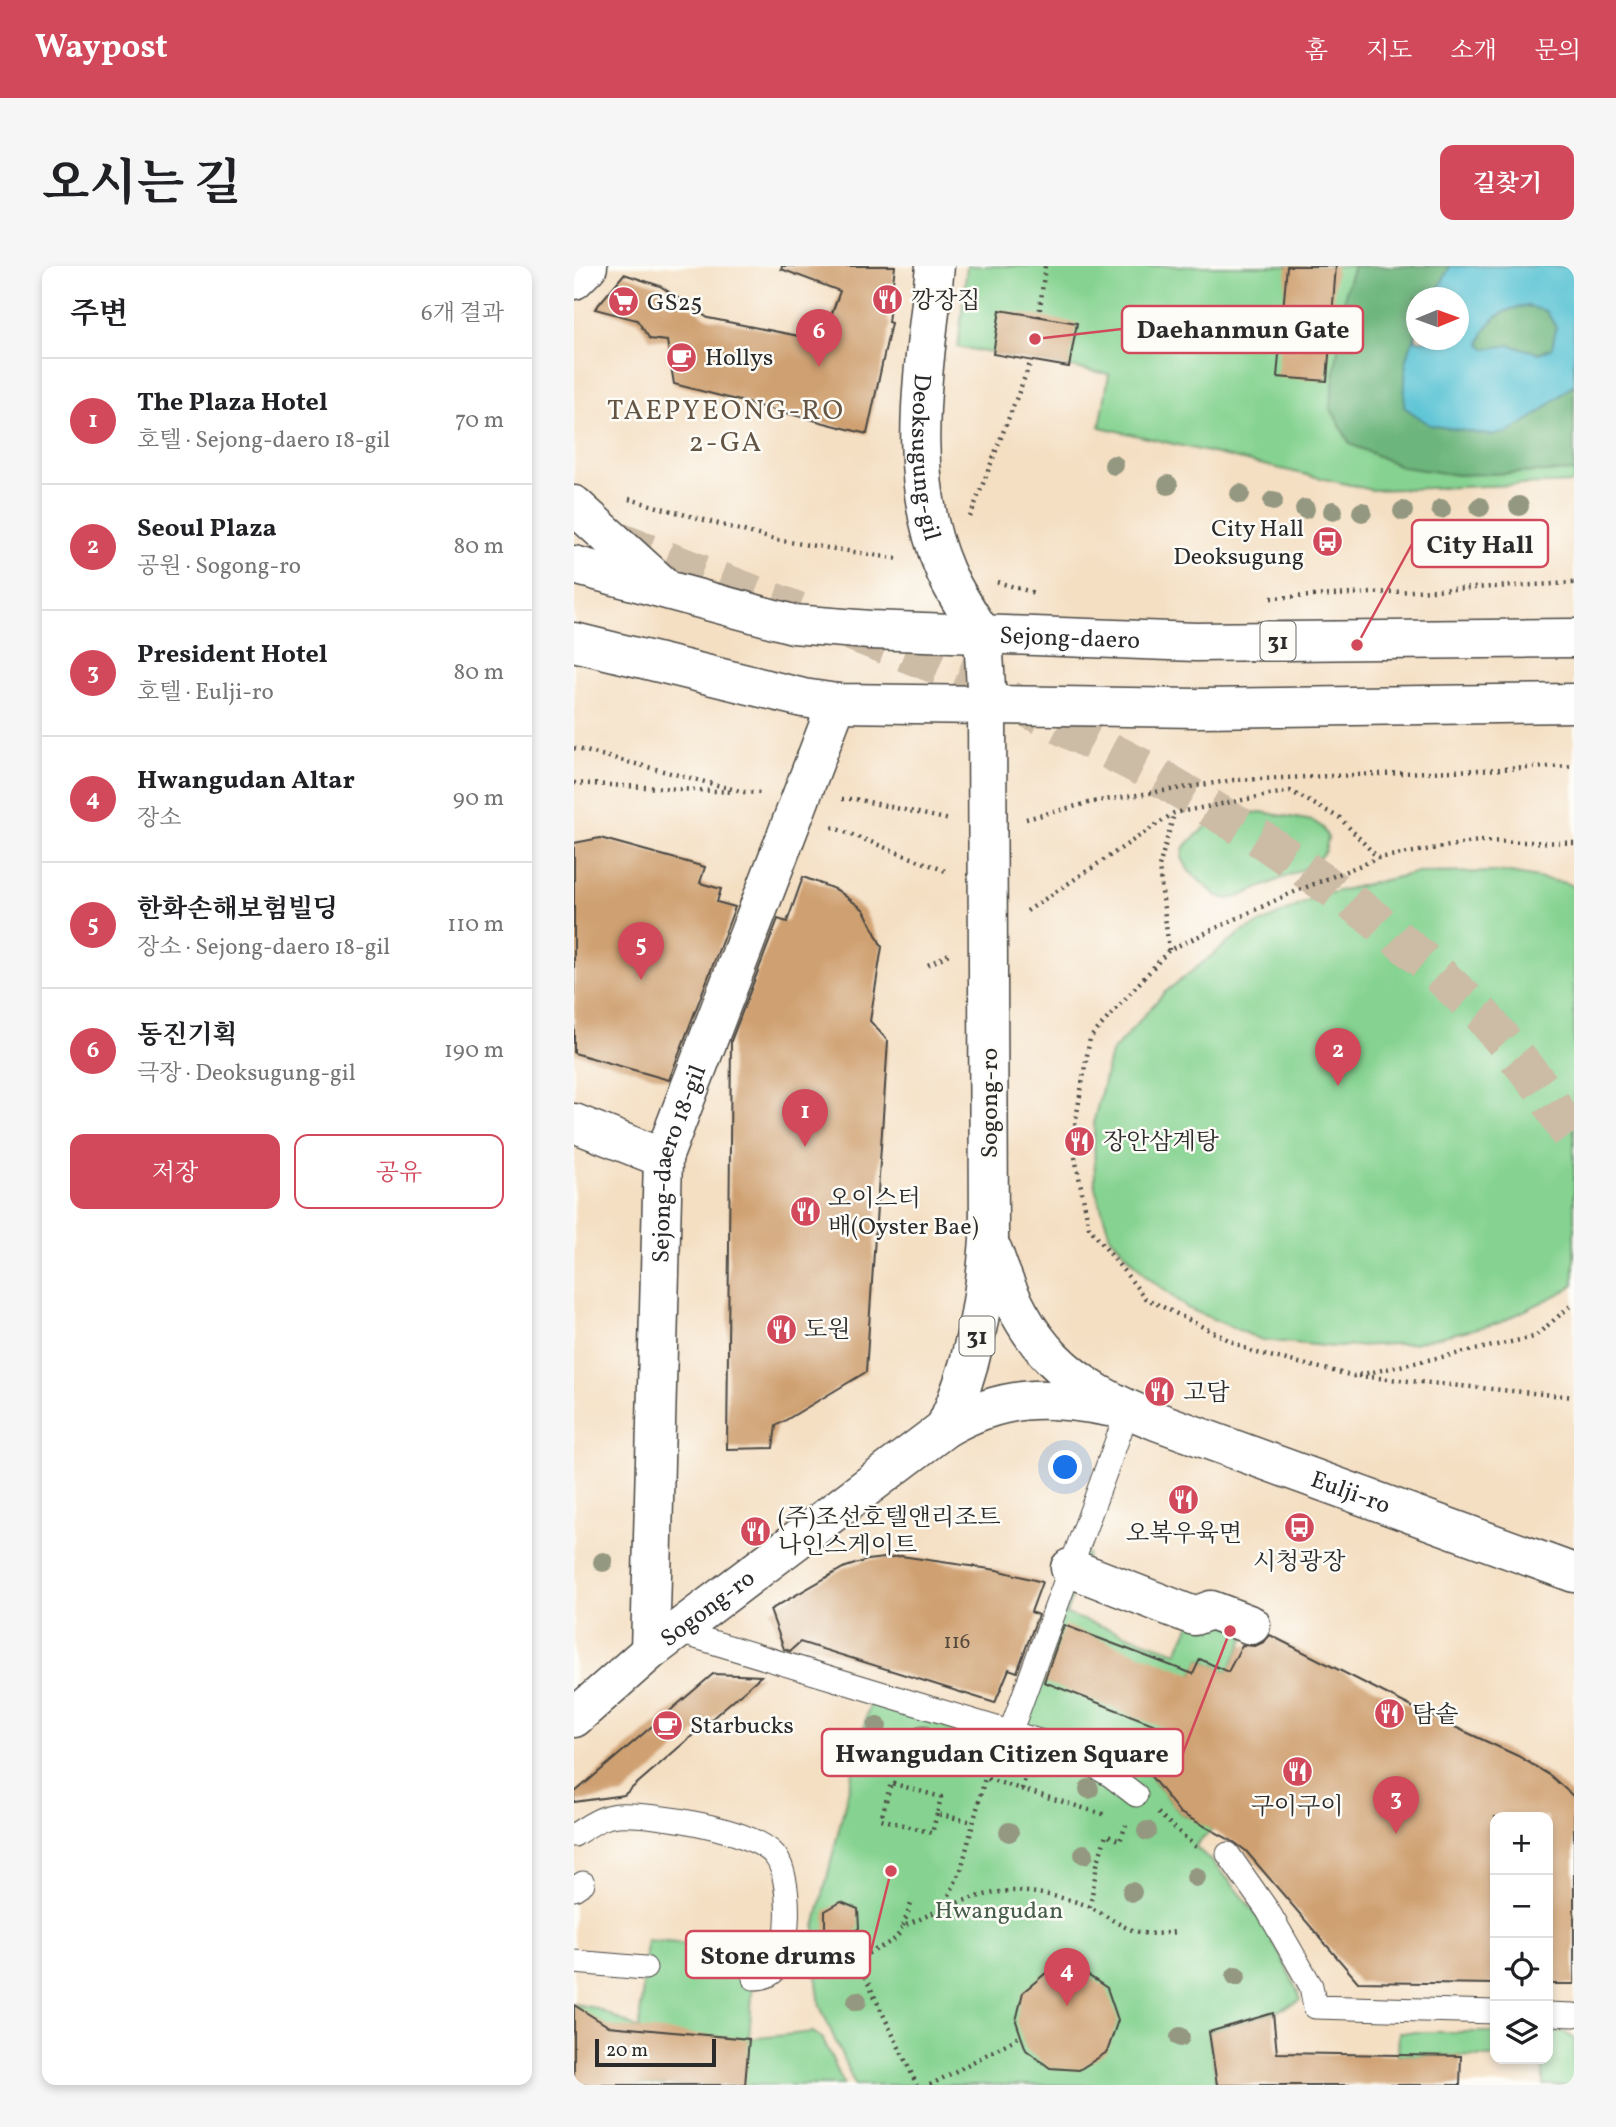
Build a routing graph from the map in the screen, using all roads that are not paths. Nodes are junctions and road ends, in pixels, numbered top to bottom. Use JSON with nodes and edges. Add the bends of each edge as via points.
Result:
{"nodes":[{"id":1,"x":588,"y":266,"type":"edge"},
{"id":2,"x":935,"y":266,"type":"edge"},
{"id":3,"x":574,"y":280,"type":"edge"},
{"id":4,"x":574,"y":505,"type":"edge"},
{"id":5,"x":574,"y":565,"type":"edge"},
{"id":6,"x":666,"y":588,"type":"junction"},
{"id":7,"x":983,"y":636,"type":"junction"},
{"id":8,"x":1574,"y":638,"type":"edge"},
{"id":9,"x":574,"y":642,"type":"edge"},
{"id":10,"x":837,"y":703,"type":"junction"},
{"id":11,"x":1574,"y":703,"type":"edge"},
{"id":12,"x":987,"y":705,"type":"junction"},
{"id":13,"x":574,"y":1123,"type":"edge"},
{"id":14,"x":663,"y":1158,"type":"junction"},
{"id":15,"x":989,"y":1240,"type":"junction"},
{"id":16,"x":1128,"y":1410,"type":"junction"},
{"id":17,"x":945,"y":1428,"type":"junction"},
{"id":18,"x":1070,"y":1567,"type":"junction"},
{"id":19,"x":1574,"y":1573,"type":"edge"},
{"id":20,"x":1251,"y":1625,"type":"dead end"},
{"id":21,"x":663,"y":1641,"type":"junction"},
{"id":22,"x":574,"y":1718,"type":"edge"},
{"id":23,"x":1010,"y":1732,"type":"junction"},
{"id":24,"x":1136,"y":1795,"type":"road end"},
{"id":25,"x":574,"y":1835,"type":"edge"},
{"id":26,"x":1228,"y":1854,"type":"dead end"},
{"id":27,"x":574,"y":1962,"type":"edge"},
{"id":28,"x":645,"y":1968,"type":"dead end"},
{"id":29,"x":763,"y":1975,"type":"road end"},
{"id":30,"x":1490,"y":2012,"type":"edge"},
{"id":31,"x":1553,"y":2014,"type":"edge"},
{"id":32,"x":1574,"y":2015,"type":"edge"}],
"edges":[{"from":1,"to":3,"type":"main road"},
{"from":2,"to":7,"type":"main road","name":"Deoksugung-gil","via":[[922,401],[920,455],[925,508],[943,566]]},
{"from":4,"to":6,"type":"main road"},
{"from":5,"to":6,"type":"main road","name":"Sejong-daero"},
{"from":6,"to":7,"type":"main road","name":"Sejong-daero","via":[[793,624]]},
{"from":7,"to":8,"type":"main road","name":"Sejong-daero","number":"31","via":[[1196,642]]},
{"from":7,"to":12,"type":"main road","name":"Sogong-ro","number":"31"},
{"from":9,"to":10,"type":"main road"},
{"from":10,"to":12,"type":"main road"},
{"from":10,"to":14,"type":"main road","name":"Sejong-daero 18-gil"},
{"from":11,"to":12,"type":"main road","via":[[1198,708]]},
{"from":12,"to":15,"type":"main road","name":"Sogong-ro","number":"31"},
{"from":13,"to":14,"type":"main road"},
{"from":14,"to":21,"type":"main road","name":"Sejong-daero 18-gil"},
{"from":15,"to":16,"type":"main road","name":"Eulji-ro","via":[[1011,1298],[1038,1345],[1077,1381]]},
{"from":15,"to":17,"type":"main road","name":"Sogong-ro","number":"31","via":[[978,1334]]},
{"from":16,"to":17,"type":"main road","name":"Eulji-ro","via":[[1024,1400],[986,1408]]},
{"from":16,"to":18,"type":"lane"},
{"from":16,"to":19,"type":"main road","name":"Eulji-ro"},
{"from":17,"to":21,"type":"main road","name":"Sogong-ro"},
{"from":18,"to":20,"type":"main road","via":[[1194,1616],[1211,1610]]},
{"from":18,"to":23,"type":"lane"},
{"from":21,"to":22,"type":"main road","name":"Sogong-ro"},
{"from":21,"to":23,"type":"lane"},
{"from":23,"to":24,"type":"lane","via":[[1062,1748]]},
{"from":25,"to":29,"type":"lane","via":[[597,1820],[617,1815],[702,1824],[758,1842],[776,1857],[787,1913],[784,1949]]},
{"from":26,"to":30,"type":"lane","via":[[1268,1911],[1311,1986],[1315,2007]]},
{"from":27,"to":28,"type":"lane"},
{"from":31,"to":32,"type":"lane"}]}
